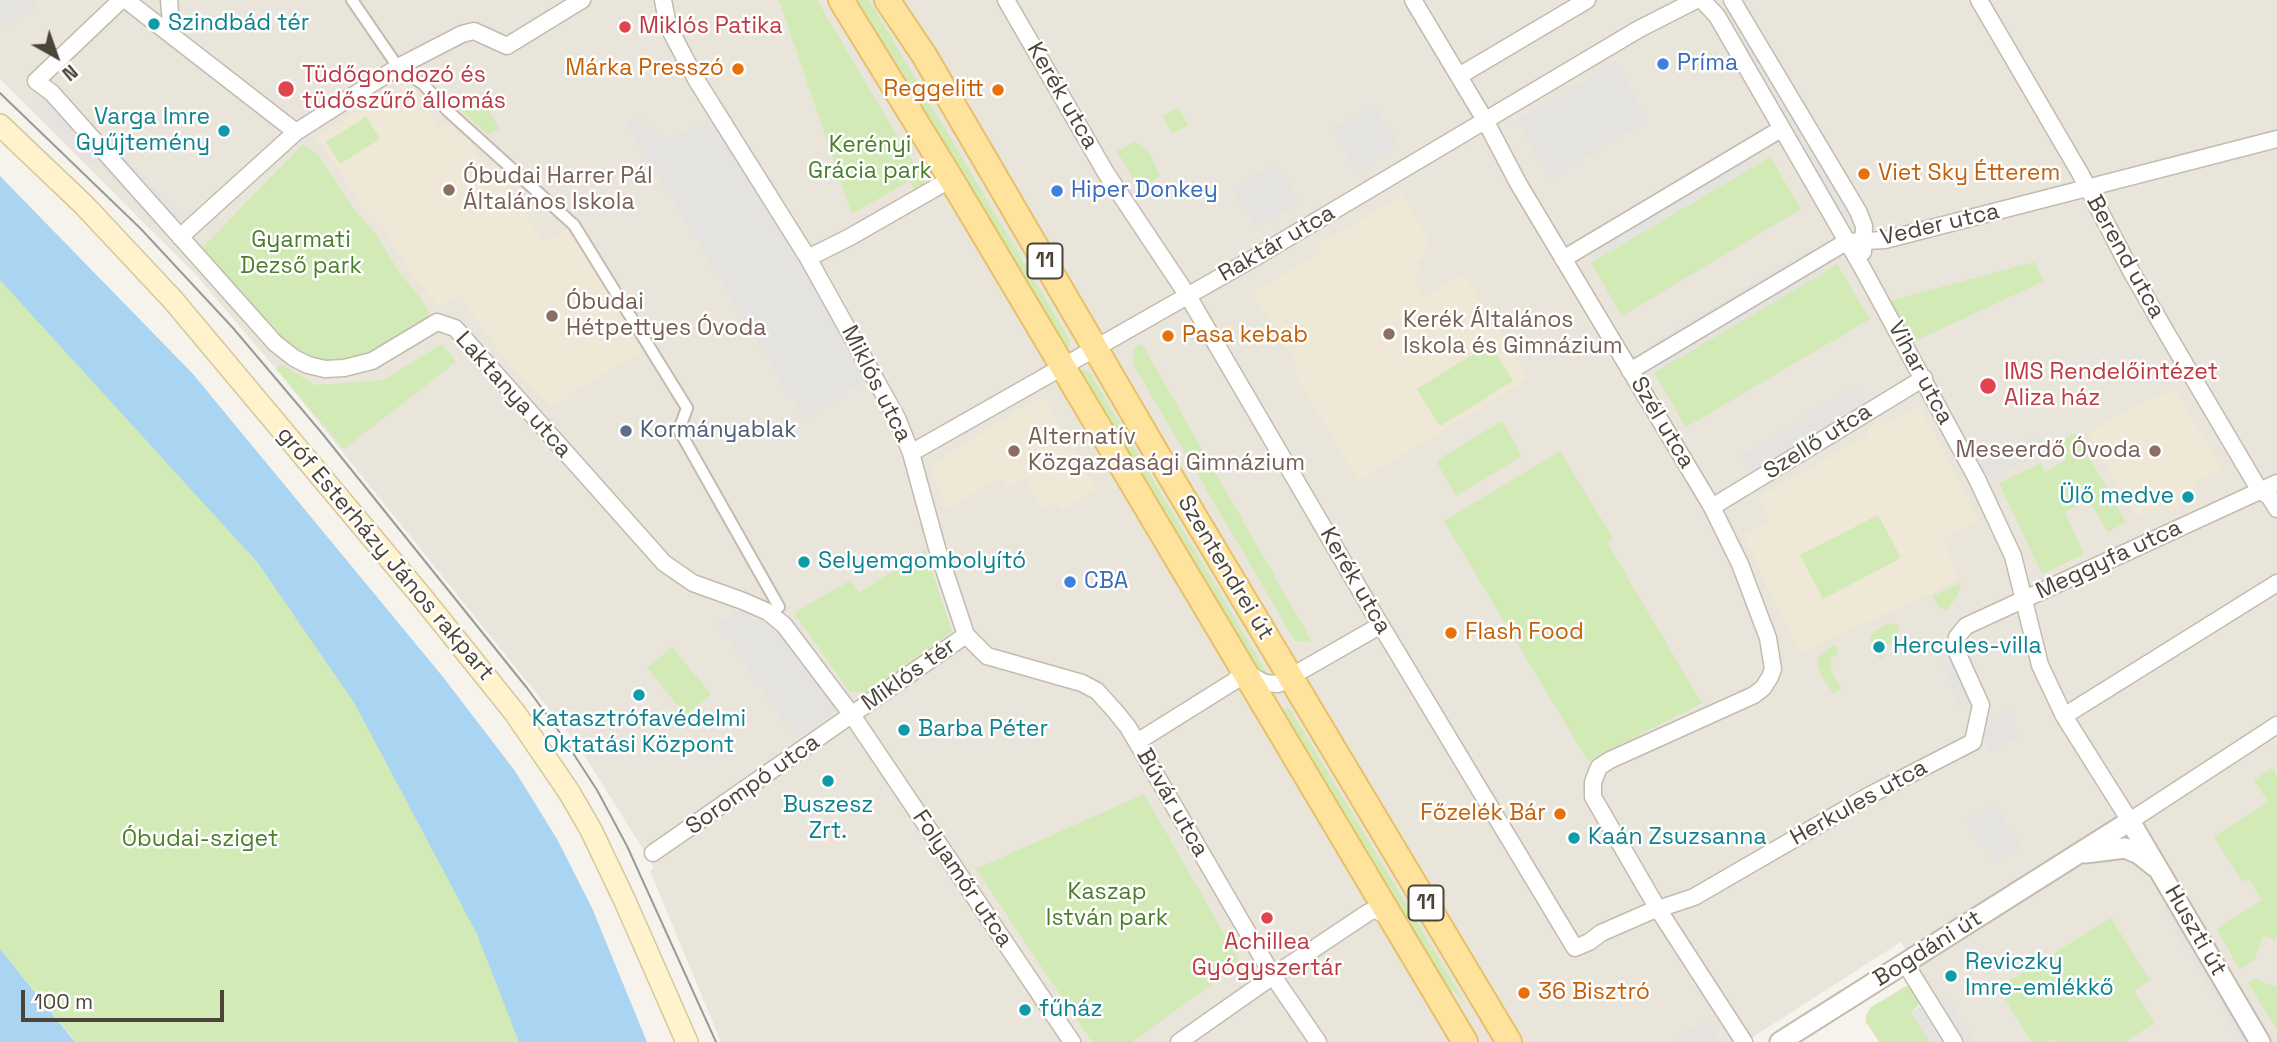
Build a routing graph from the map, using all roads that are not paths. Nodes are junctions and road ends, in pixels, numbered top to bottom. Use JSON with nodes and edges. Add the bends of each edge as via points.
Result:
{"nodes":[{"id":1,"x":124,"y":0,"type":"edge"},
{"id":2,"x":169,"y":0,"type":"edge"},
{"id":3,"x":352,"y":0,"type":"edge"},
{"id":4,"x":582,"y":0,"type":"edge"},
{"id":5,"x":663,"y":0,"type":"edge"},
{"id":6,"x":841,"y":0,"type":"edge"},
{"id":7,"x":887,"y":0,"type":"edge"},
{"id":8,"x":898,"y":0,"type":"edge"},
{"id":9,"x":1006,"y":0,"type":"edge"},
{"id":10,"x":1413,"y":0,"type":"edge"},
{"id":11,"x":1587,"y":0,"type":"edge"},
{"id":12,"x":1671,"y":0,"type":"edge"},
{"id":13,"x":1696,"y":0,"type":"edge"},
{"id":14,"x":1702,"y":0,"type":"edge"},
{"id":15,"x":1732,"y":0,"type":"edge"},
{"id":16,"x":1979,"y":0,"type":"edge"},
{"id":17,"x":1639,"y":29,"type":"junction"},
{"id":18,"x":172,"y":35,"type":"junction"},
{"id":19,"x":924,"y":55,"type":"junction"},
{"id":20,"x":398,"y":67,"type":"junction"},
{"id":21,"x":1458,"y":76,"type":"junction"},
{"id":22,"x":1485,"y":120,"type":"junction"},
{"id":23,"x":0,"y":125,"type":"edge"},
{"id":24,"x":1781,"y":129,"type":"junction"},
{"id":25,"x":296,"y":132,"type":"junction"},
{"id":26,"x":2277,"y":139,"type":"edge"},
{"id":27,"x":951,"y":179,"type":"junction"},
{"id":28,"x":2088,"y":188,"type":"junction"},
{"id":29,"x":180,"y":237,"type":"junction"},
{"id":30,"x":1846,"y":242,"type":"junction"},
{"id":31,"x":1864,"y":242,"type":"junction"},
{"id":32,"x":808,"y":258,"type":"junction"},
{"id":33,"x":1563,"y":259,"type":"junction"},
{"id":34,"x":1863,"y":269,"type":"junction"},
{"id":35,"x":1188,"y":296,"type":"junction"},
{"id":36,"x":1096,"y":348,"type":"junction"},
{"id":37,"x":1062,"y":368,"type":"junction"},
{"id":38,"x":1630,"y":371,"type":"junction"},
{"id":39,"x":1924,"y":378,"type":"junction"},
{"id":40,"x":911,"y":453,"type":"junction"},
{"id":41,"x":2277,"y":482,"type":"edge"},
{"id":42,"x":2260,"y":491,"type":"junction"},
{"id":43,"x":1712,"y":507,"type":"junction"},
{"id":44,"x":2277,"y":509,"type":"edge"},
{"id":45,"x":2277,"y":583,"type":"edge"},
{"id":46,"x":2022,"y":601,"type":"junction"},
{"id":47,"x":779,"y":607,"type":"dead end"},
{"id":48,"x":1381,"y":625,"type":"junction"},
{"id":49,"x":966,"y":635,"type":"junction"},
{"id":50,"x":1956,"y":650,"type":"joint"},
{"id":51,"x":1240,"y":664,"type":"junction"},
{"id":52,"x":1291,"y":678,"type":"junction"},
{"id":53,"x":852,"y":715,"type":"junction"},
{"id":54,"x":2064,"y":716,"type":"junction"},
{"id":55,"x":2277,"y":725,"type":"edge"},
{"id":56,"x":1137,"y":742,"type":"junction"},
{"id":57,"x":2130,"y":821,"type":"junction"},
{"id":58,"x":653,"y":853,"type":"dead end"},
{"id":59,"x":2076,"y":855,"type":"junction"},
{"id":60,"x":2160,"y":871,"type":"junction"},
{"id":61,"x":1658,"y":909,"type":"junction"},
{"id":62,"x":1394,"y":921,"type":"junction"},
{"id":63,"x":1905,"y":963,"type":"junction"},
{"id":64,"x":1273,"y":976,"type":"junction"},
{"id":65,"x":687,"y":1042,"type":"edge"},
{"id":66,"x":1072,"y":1042,"type":"edge"},
{"id":67,"x":1180,"y":1042,"type":"edge"},
{"id":68,"x":1318,"y":1042,"type":"edge"},
{"id":69,"x":1465,"y":1042,"type":"edge"},
{"id":70,"x":1509,"y":1042,"type":"edge"},
{"id":71,"x":1744,"y":1042,"type":"edge"},
{"id":72,"x":1780,"y":1042,"type":"edge"},
{"id":73,"x":1954,"y":1042,"type":"edge"},
{"id":74,"x":2260,"y":1042,"type":"edge"}],
"edges":[{"from":1,"to":18,"type":"street"},
{"from":1,"to":29,"type":"street","name":"Laktanya utca","via":[[36,81],[52,93]]},
{"from":2,"to":18,"type":"street"},
{"from":3,"to":20,"type":"street"},
{"from":4,"to":20,"type":"street","via":[[507,46],[474,31]]},
{"from":5,"to":32,"type":"street","name":"Miklós utca","via":[[668,26],[697,81]]},
{"from":6,"to":27,"type":"main road","name":"Szentendrei út","number":"11"},
{"from":7,"to":19,"type":"main road","number":"11"},
{"from":8,"to":19,"type":"main road"},
{"from":9,"to":35,"type":"street","name":"Kerék utca","via":[[1107,173]]},
{"from":10,"to":21,"type":"street","name":"Szél utca"},
{"from":11,"to":21,"type":"street"},
{"from":12,"to":17,"type":"street","name":"Raktár utca"},
{"from":13,"to":17,"type":"street","name":"Raktár utca"},
{"from":14,"to":24,"type":"street","name":"Vihar utca","via":[[1717,16]]},
{"from":15,"to":31,"type":"street","via":[[1858,211]]},
{"from":16,"to":28,"type":"street","name":"Berend utca"},
{"from":17,"to":22,"type":"street","name":"Raktár utca"},
{"from":18,"to":25,"type":"street"},
{"from":19,"to":36,"type":"main road","name":"Szentendrei út","number":"11"},
{"from":20,"to":25,"type":"street"},
{"from":20,"to":47,"type":"street","via":[[423,84],[574,225],[687,408],[680,429]]},
{"from":21,"to":22,"type":"street","name":"Szél utca"},
{"from":22,"to":33,"type":"street","name":"Szél utca"},
{"from":22,"to":35,"type":"street","name":"Raktár utca"},
{"from":23,"to":65,"type":"main road","name":"gróf Esterházy János rakpart","via":[[173,300],[515,713],[591,830]]},
{"from":24,"to":30,"type":"street","name":"Vihar utca"},
{"from":24,"to":33,"type":"street"},
{"from":25,"to":29,"type":"street"},
{"from":26,"to":28,"type":"street","name":"Veder utca"},
{"from":27,"to":32,"type":"street"},
{"from":27,"to":37,"type":"main road","name":"Szentendrei út","number":"11"},
{"from":28,"to":31,"type":"street","name":"Veder utca"},
{"from":28,"to":42,"type":"street","name":"Berend utca","via":[[2131,271]]},
{"from":29,"to":53,"type":"street","name":"Laktanya utca","via":[[275,343],[308,365],[344,368],[372,361],[437,322],[455,328],[664,563],[693,583],[768,612],[784,625]]},
{"from":30,"to":31,"type":"street","name":"Veder utca"},
{"from":30,"to":34,"type":"street","name":"Vihar utca"},
{"from":30,"to":38,"type":"street"},
{"from":31,"to":34,"type":"street"},
{"from":32,"to":40,"type":"street","name":"Miklós utca","via":[[897,418]]},
{"from":33,"to":38,"type":"street","name":"Szél utca"},
{"from":34,"to":39,"type":"street","name":"Vihar utca"},
{"from":35,"to":36,"type":"street","name":"Raktár utca"},
{"from":35,"to":48,"type":"street","name":"Kerék utca"},
{"from":36,"to":37,"type":"street","name":"Raktár utca"},
{"from":36,"to":52,"type":"main road","name":"Szentendrei út","number":"11"},
{"from":37,"to":40,"type":"street","name":"Raktár utca"},
{"from":37,"to":51,"type":"main road","name":"Szentendrei út","number":"11"},
{"from":38,"to":43,"type":"street","name":"Szél utca"},
{"from":39,"to":43,"type":"street","name":"Szellő utca"},
{"from":39,"to":46,"type":"street","name":"Vihar utca","via":[[2013,556]]},
{"from":40,"to":49,"type":"street","name":"Miklós utca"},
{"from":41,"to":42,"type":"street","name":"Meggyfa utca"},
{"from":42,"to":44,"type":"street","name":"Berend utca"},
{"from":42,"to":46,"type":"street","name":"Meggyfa utca"},
{"from":43,"to":61,"type":"street","name":"Szél utca","via":[[1768,638],[1770,677],[1754,695],[1599,767],[1593,782],[1593,797]]},
{"from":45,"to":54,"type":"street"},
{"from":46,"to":50,"type":"street","name":"Meggyfa utca","via":[[1966,626],[1957,637]]},
{"from":46,"to":54,"type":"street","name":"Vihar utca","via":[[2040,665]]},
{"from":48,"to":52,"type":"street"},
{"from":48,"to":61,"type":"street","name":"Kerék utca","via":[[1575,948]]},
{"from":49,"to":53,"type":"street","name":"Miklós tér"},
{"from":49,"to":56,"type":"street","name":"Búvár utca","via":[[987,656],[1097,691]]},
{"from":50,"to":61,"type":"street","name":"Herkules utca","via":[[1981,705],[1973,743],[1870,795],[1693,897]]},
{"from":51,"to":52,"type":"street","via":[[1250,677],[1265,684]]},
{"from":51,"to":56,"type":"street","via":[[1236,680]]},
{"from":51,"to":62,"type":"main road","name":"Szentendrei út","number":"11"},
{"from":52,"to":70,"type":"main road","name":"Szentendrei út","number":"11"},
{"from":53,"to":58,"type":"street","name":"Sorompó utca"},
{"from":53,"to":66,"type":"street","name":"Folyamőr utca"},
{"from":54,"to":57,"type":"street","name":"Vihar utca"},
{"from":55,"to":57,"type":"street","name":"Bogdáni út"},
{"from":56,"to":64,"type":"street","name":"Búvár utca"},
{"from":57,"to":59,"type":"street","name":"Bogdáni út"},
{"from":57,"to":60,"type":"street","name":"Huszti út"},
{"from":59,"to":60,"type":"street","name":"Bogdáni út","via":[[2125,848]]},
{"from":59,"to":63,"type":"street","name":"Bogdáni út"},
{"from":60,"to":74,"type":"street","name":"Huszti út"},
{"from":61,"to":71,"type":"street"},
{"from":62,"to":64,"type":"street","via":[[1375,910]]},
{"from":62,"to":69,"type":"main road","name":"Szentendrei út","number":"11"},
{"from":63,"to":72,"type":"street","name":"Bogdáni út"},
{"from":63,"to":73,"type":"street"},
{"from":64,"to":67,"type":"street"},
{"from":64,"to":68,"type":"street","name":"Búvár utca"}]}
